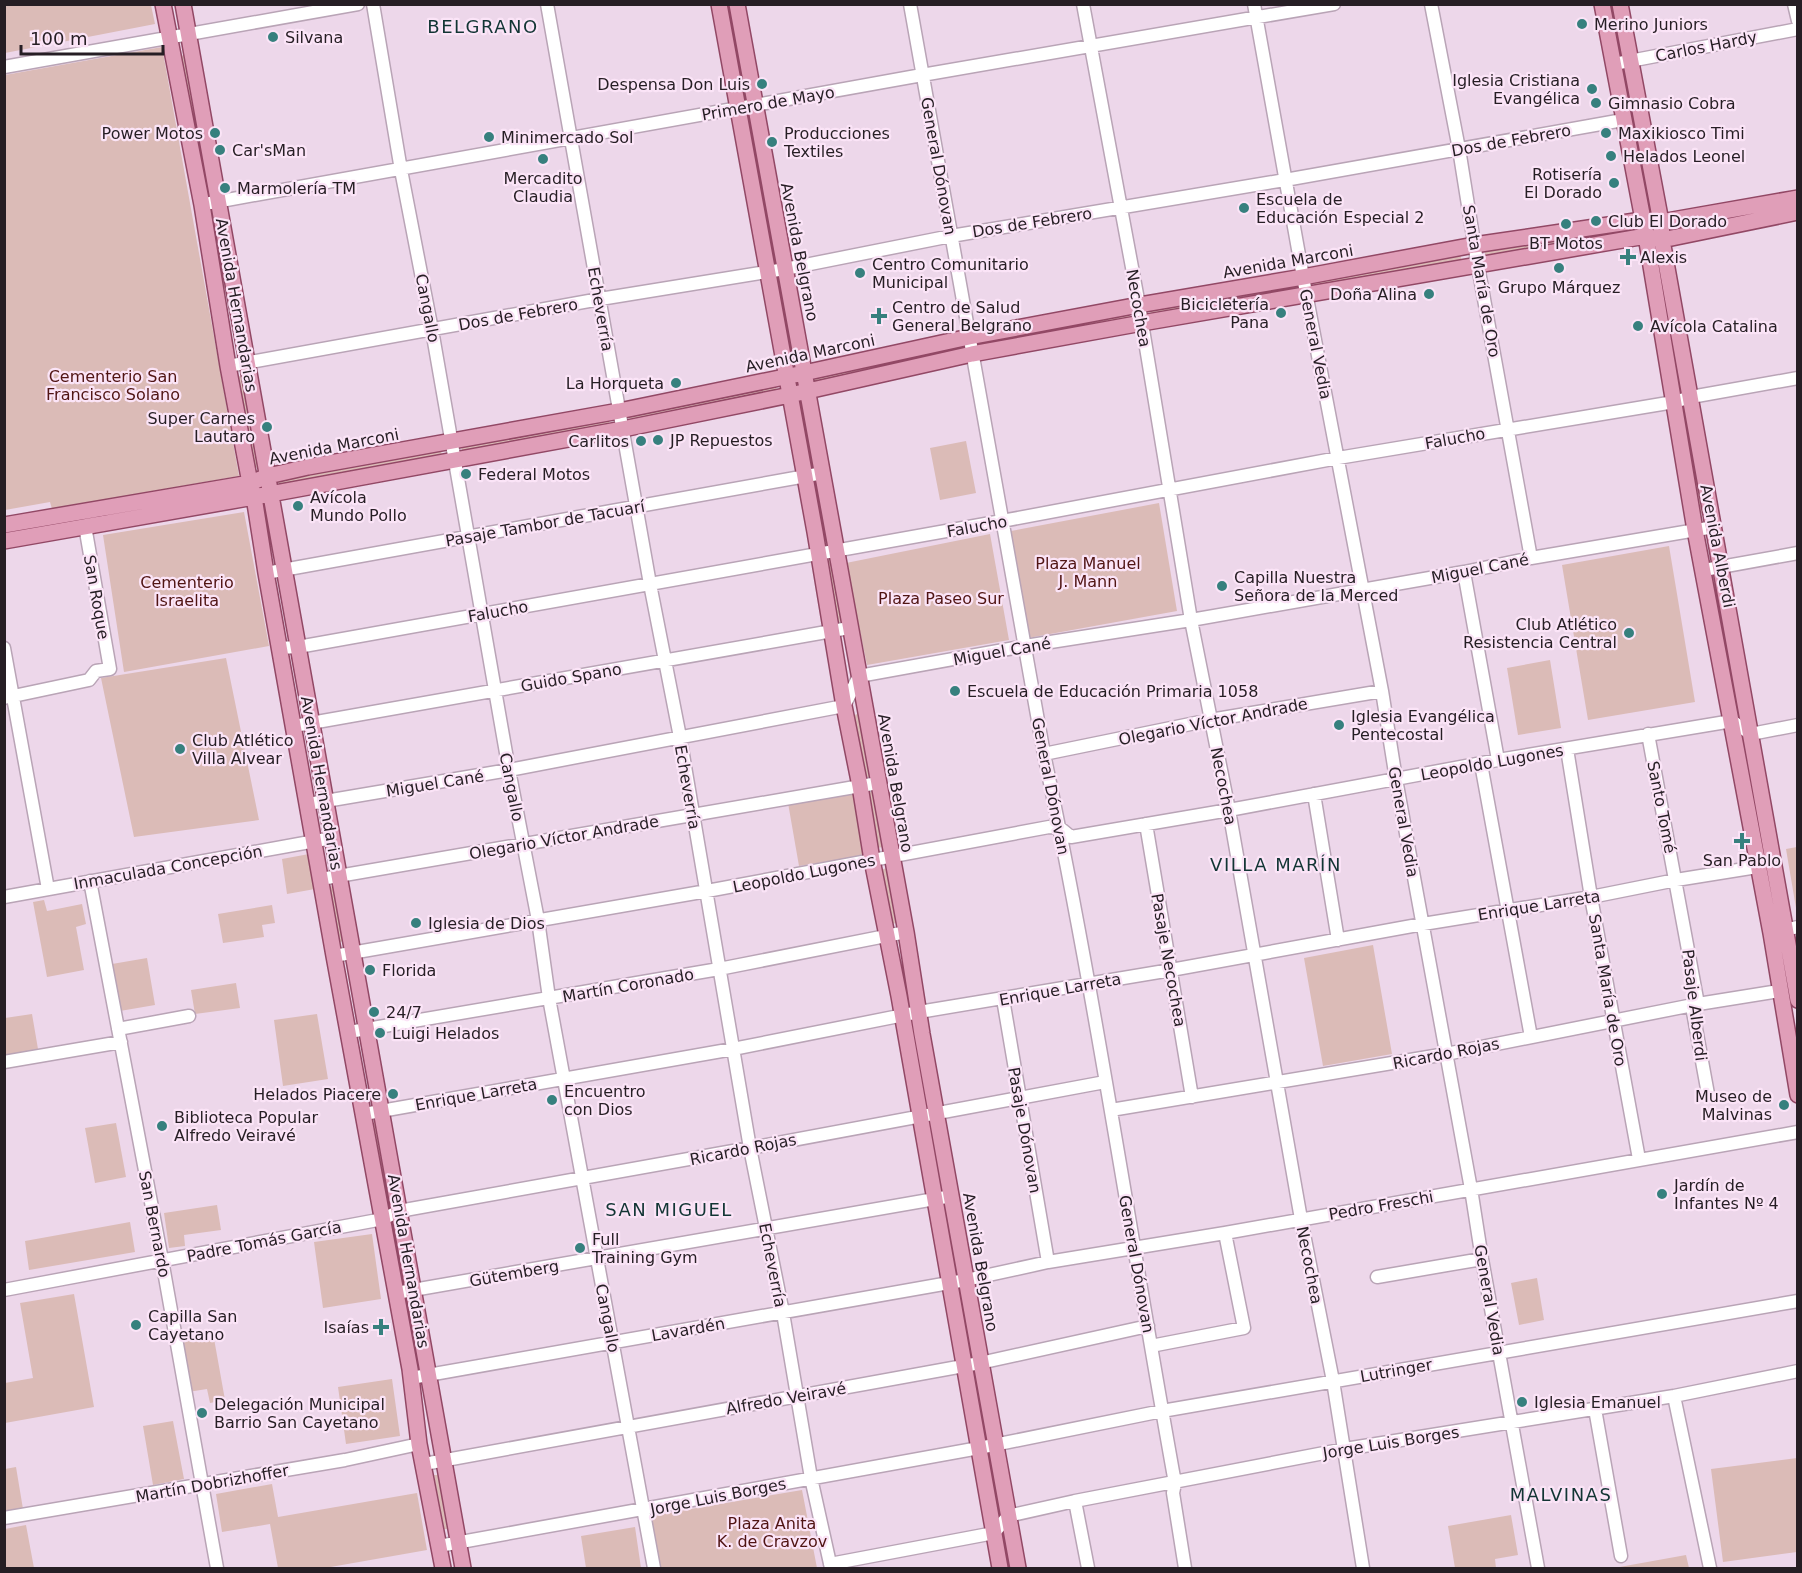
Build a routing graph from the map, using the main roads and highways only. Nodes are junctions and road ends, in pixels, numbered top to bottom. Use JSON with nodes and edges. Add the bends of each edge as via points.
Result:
{"nodes":[{"id":1,"x":163,"y":4,"type":"edge"},
{"id":2,"x":183,"y":4,"type":"edge"},
{"id":3,"x":719,"y":4,"type":"edge"},
{"id":4,"x":736,"y":4,"type":"edge"},
{"id":5,"x":1602,"y":4,"type":"edge"},
{"id":6,"x":1620,"y":4,"type":"edge"},
{"id":7,"x":1797,"y":198,"type":"edge"},
{"id":8,"x":1797,"y":212,"type":"edge"},
{"id":9,"x":1642,"y":220,"type":"junction"},
{"id":10,"x":1661,"y":222,"type":"junction"},
{"id":11,"x":1646,"y":236,"type":"junction"},
{"id":12,"x":1662,"y":240,"type":"junction"},
{"id":13,"x":804,"y":373,"type":"junction"},
{"id":14,"x":787,"y":377,"type":"junction"},
{"id":15,"x":807,"y":391,"type":"junction"},
{"id":16,"x":790,"y":395,"type":"junction"},
{"id":17,"x":268,"y":476,"type":"junction"},
{"id":18,"x":252,"y":490,"type":"junction"},
{"id":19,"x":270,"y":494,"type":"junction"},
{"id":20,"x":4,"y":525,"type":"edge"},
{"id":21,"x":4,"y":541,"type":"edge"},
{"id":22,"x":1785,"y":930,"type":"edge"},
{"id":23,"x":1797,"y":1000,"type":"edge"},
{"id":24,"x":1797,"y":1095,"type":"edge"},
{"id":25,"x":443,"y":1569,"type":"edge"},
{"id":26,"x":463,"y":1569,"type":"edge"},
{"id":27,"x":1000,"y":1569,"type":"edge"},
{"id":28,"x":1018,"y":1569,"type":"edge"}],
"edges":[{"from":1,"to":18,"type":"main road","name":"Avenida Hernandarias"},
{"from":2,"to":17,"type":"main road","name":"Avenida Hernandarias"},
{"from":3,"to":14,"type":"main road","name":"Avenida Belgrano"},
{"from":4,"to":13,"type":"main road","name":"Avenida Belgrano"},
{"from":5,"to":9,"type":"main road","name":"Avenida Alberdi"},
{"from":6,"to":10,"type":"main road","name":"Avenida Alberdi"},
{"from":7,"to":10,"type":"main road","name":"Avenida Marconi"},
{"from":8,"to":12,"type":"main road"},
{"from":9,"to":10,"type":"main road","name":"Avenida Marconi"},
{"from":9,"to":11,"type":"main road","name":"Avenida Alberdi"},
{"from":9,"to":13,"type":"main road","name":"Avenida Marconi","via":[[1474,245],[1139,304]]},
{"from":10,"to":12,"type":"main road","name":"Avenida Alberdi"},
{"from":11,"to":12,"type":"main road"},
{"from":11,"to":15,"type":"main road","name":"Avenida Marconi","via":[[972,354]]},
{"from":11,"to":22,"type":"main road","name":"Avenida Alberdi","via":[[1757,867]]},
{"from":12,"to":22,"type":"main road","name":"Avenida Alberdi"},
{"from":13,"to":14,"type":"main road","name":"Avenida Marconi"},
{"from":13,"to":15,"type":"main road","name":"Avenida Belgrano"},
{"from":14,"to":16,"type":"main road","name":"Avenida Belgrano"},
{"from":14,"to":17,"type":"main road","name":"Avenida Marconi"},
{"from":15,"to":16,"type":"main road","name":"Avenida Marconi"},
{"from":15,"to":28,"type":"main road","name":"Avenida Belgrano"},
{"from":16,"to":19,"type":"main road","name":"Avenida Marconi"},
{"from":16,"to":27,"type":"main road","name":"Avenida Belgrano"},
{"from":17,"to":18,"type":"main road","name":"Avenida Marconi"},
{"from":17,"to":19,"type":"main road","name":"Avenida Hernandarias"},
{"from":18,"to":19,"type":"main road","name":"Avenida Marconi"},
{"from":18,"to":20,"type":"main road","name":"Avenida Marconi"},
{"from":18,"to":21,"type":"main road","name":"Avenida Marconi"},
{"from":18,"to":25,"type":"main road","name":"Avenida Hernandarias"},
{"from":19,"to":26,"type":"main road","name":"Avenida Hernandarias"},
{"from":22,"to":23,"type":"main road","name":"Avenida Alberdi"},
{"from":22,"to":24,"type":"main road","name":"Avenida Alberdi","via":[[1779,991]]}]}
